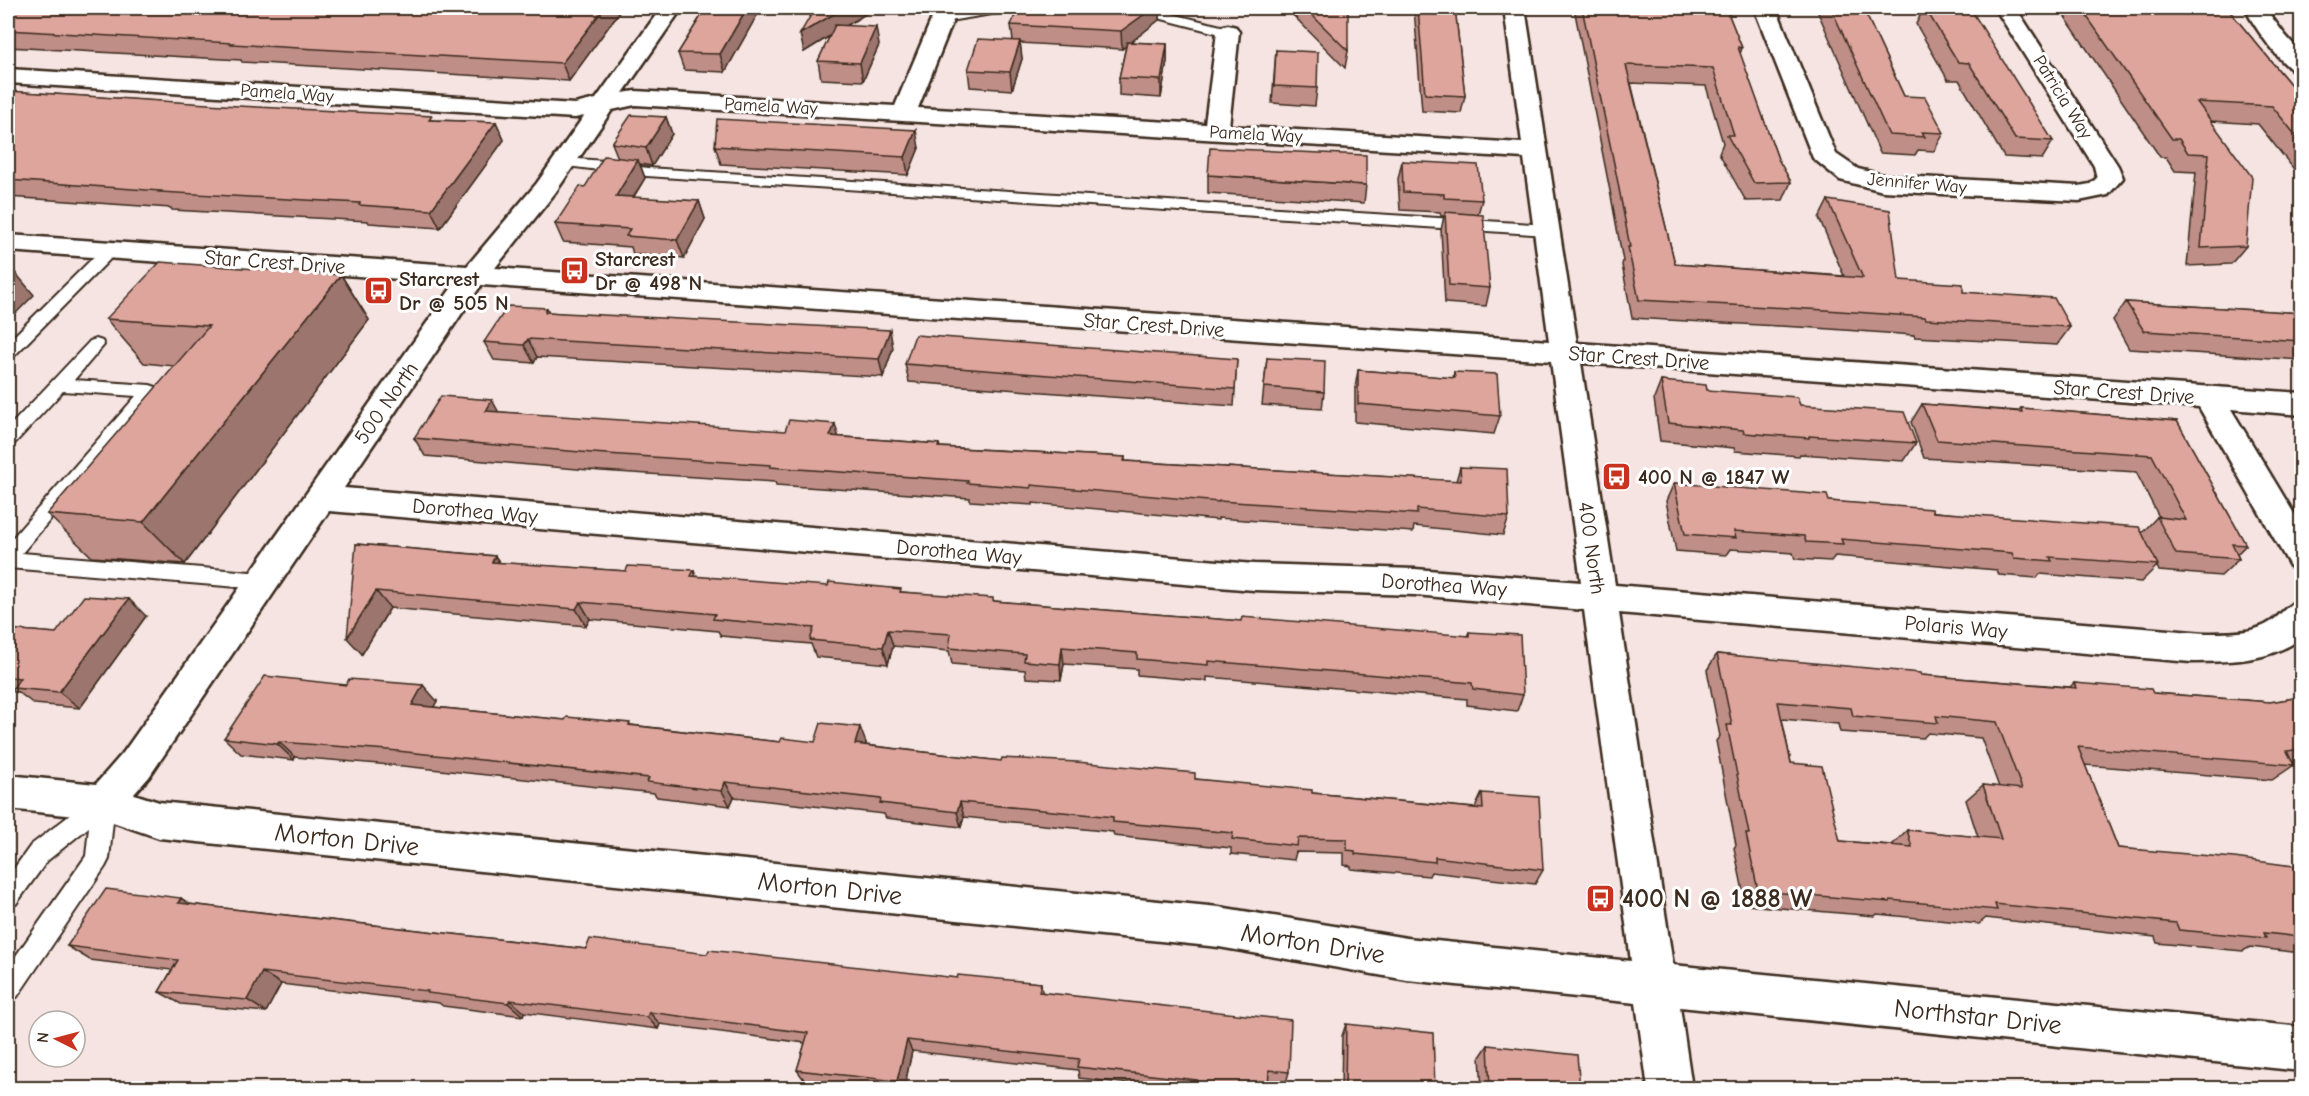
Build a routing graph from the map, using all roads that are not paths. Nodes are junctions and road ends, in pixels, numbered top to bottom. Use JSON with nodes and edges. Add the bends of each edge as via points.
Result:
{"nodes":[{"id":1,"x":672,"y":8,"type":"edge"},
{"id":2,"x":1004,"y":8,"type":"edge"},
{"id":3,"x":1135,"y":8,"type":"edge"},
{"id":4,"x":1515,"y":8,"type":"edge"},
{"id":5,"x":1765,"y":8,"type":"edge"},
{"id":6,"x":2006,"y":8,"type":"edge"},
{"id":7,"x":2255,"y":8,"type":"edge"},
{"id":8,"x":944,"y":18,"type":"joint"},
{"id":9,"x":1228,"y":32,"type":"joint"},
{"id":10,"x":2277,"y":40,"type":"junction"},
{"id":11,"x":2301,"y":42,"type":"edge"},
{"id":12,"x":2301,"y":68,"type":"edge"},
{"id":13,"x":8,"y":76,"type":"edge"},
{"id":14,"x":603,"y":106,"type":"junction"},
{"id":15,"x":904,"y":114,"type":"junction"},
{"id":16,"x":1216,"y":132,"type":"junction"},
{"id":17,"x":1535,"y":151,"type":"junction"},
{"id":18,"x":564,"y":162,"type":"junction"},
{"id":19,"x":2103,"y":188,"type":"joint"},
{"id":20,"x":1547,"y":230,"type":"junction"},
{"id":21,"x":8,"y":243,"type":"edge"},
{"id":22,"x":110,"y":250,"type":"junction"},
{"id":23,"x":474,"y":277,"type":"junction"},
{"id":24,"x":96,"y":345,"type":"dead end"},
{"id":25,"x":8,"y":352,"type":"edge"},
{"id":26,"x":1564,"y":353,"type":"junction"},
{"id":27,"x":59,"y":385,"type":"junction"},
{"id":28,"x":2209,"y":398,"type":"junction"},
{"id":29,"x":2301,"y":404,"type":"edge"},
{"id":30,"x":8,"y":439,"type":"edge"},
{"id":31,"x":320,"y":498,"type":"junction"},
{"id":32,"x":2301,"y":557,"type":"edge"},
{"id":33,"x":8,"y":558,"type":"edge"},
{"id":34,"x":262,"y":581,"type":"junction"},
{"id":35,"x":1599,"y":597,"type":"junction"},
{"id":36,"x":2301,"y":612,"type":"edge"},
{"id":37,"x":8,"y":792,"type":"edge"},
{"id":38,"x":104,"y":802,"type":"junction"},
{"id":39,"x":8,"y":896,"type":"edge"},
{"id":40,"x":1654,"y":982,"type":"junction"},
{"id":41,"x":8,"y":988,"type":"edge"},
{"id":42,"x":2301,"y":1049,"type":"edge"},
{"id":43,"x":1670,"y":1089,"type":"edge"}],
"edges":[{"from":1,"to":14,"type":"street","name":"500 North"},
{"from":2,"to":8,"type":"lane"},
{"from":3,"to":9,"type":"lane"},
{"from":4,"to":17,"type":"street","name":"400 North"},
{"from":5,"to":19,"type":"street","name":"Jennifer Way","via":[[1820,151],[1839,170],[1883,183],[2073,193]]},
{"from":6,"to":19,"type":"street","name":"Patricia Way","via":[[2106,166],[2110,178]]},
{"from":7,"to":10,"type":"street"},
{"from":8,"to":15,"type":"street"},
{"from":9,"to":16,"type":"street"},
{"from":10,"to":11,"type":"street"},
{"from":10,"to":12,"type":"street"},
{"from":13,"to":14,"type":"street","name":"Pamela Way","via":[[575,111]]},
{"from":14,"to":15,"type":"street","name":"Pamela Way","via":[[636,98]]},
{"from":14,"to":18,"type":"street","name":"500 North"},
{"from":15,"to":16,"type":"street","name":"Pamela Way"},
{"from":16,"to":17,"type":"street","name":"Pamela Way"},
{"from":17,"to":20,"type":"street","name":"400 North"},
{"from":18,"to":20,"type":"lane","via":[[646,172]]},
{"from":18,"to":23,"type":"street","name":"500 North"},
{"from":20,"to":26,"type":"street","name":"400 North"},
{"from":21,"to":22,"type":"street","name":"Star Crest Drive"},
{"from":22,"to":23,"type":"street","name":"Star Crest Drive"},
{"from":22,"to":25,"type":"lane"},
{"from":23,"to":26,"type":"street","name":"Star Crest Drive"},
{"from":23,"to":31,"type":"street","name":"500 North"},
{"from":24,"to":27,"type":"lane"},
{"from":26,"to":28,"type":"street","name":"Star Crest Drive"},
{"from":26,"to":35,"type":"street","name":"400 North"},
{"from":27,"to":30,"type":"lane"},
{"from":27,"to":33,"type":"lane","via":[[150,391]]},
{"from":28,"to":29,"type":"street","name":"Star Crest Drive"},
{"from":28,"to":32,"type":"street"},
{"from":31,"to":34,"type":"street","name":"500 North"},
{"from":31,"to":35,"type":"street","name":"Dorothea Way","via":[[1243,576],[1415,582]]},
{"from":33,"to":34,"type":"lane"},
{"from":34,"to":38,"type":"street","name":"500 North","via":[[136,765]]},
{"from":35,"to":36,"type":"street","name":"Polaris Way","via":[[2220,648],[2268,640],[2286,629]]},
{"from":35,"to":40,"type":"street","name":"400 North"},
{"from":37,"to":38,"type":"street","name":"Morton Drive"},
{"from":38,"to":39,"type":"lane","via":[[39,853]]},
{"from":38,"to":40,"type":"street","name":"Morton Drive","via":[[159,820],[1219,927],[1407,959]]},
{"from":38,"to":41,"type":"lane","via":[[96,859]]},
{"from":40,"to":42,"type":"street","name":"Northstar Drive"},
{"from":40,"to":43,"type":"street","name":"400 North"}]}
